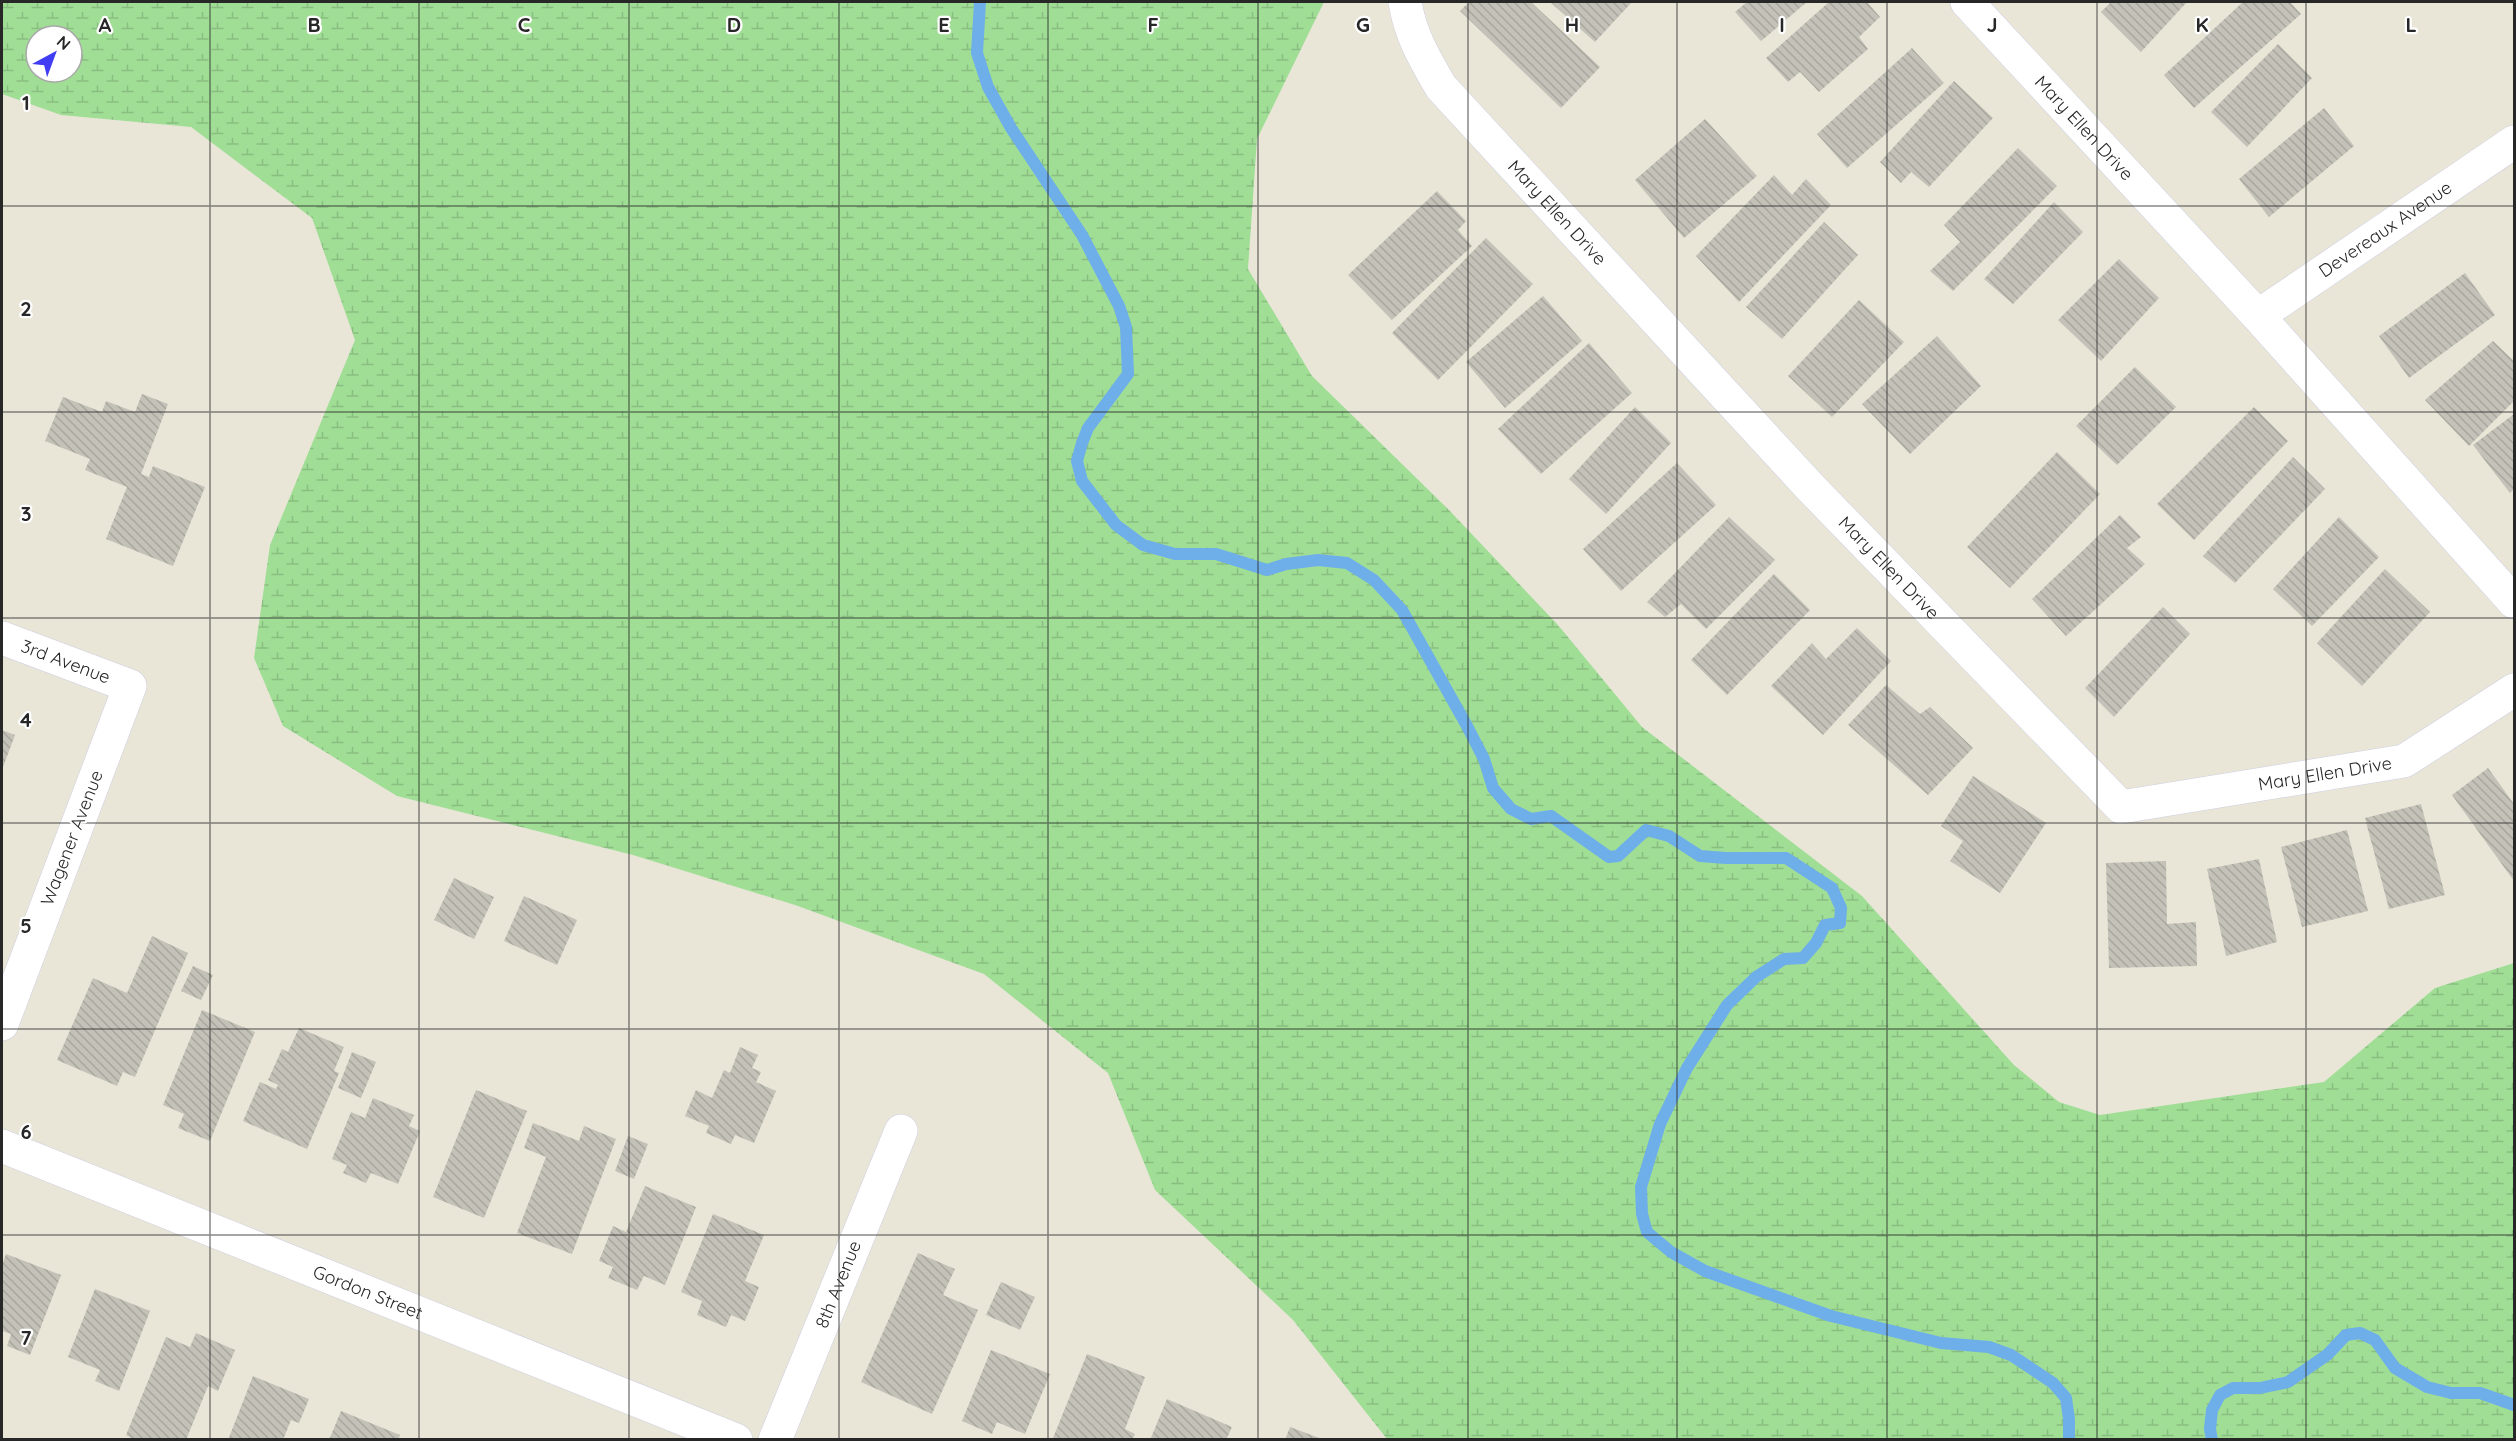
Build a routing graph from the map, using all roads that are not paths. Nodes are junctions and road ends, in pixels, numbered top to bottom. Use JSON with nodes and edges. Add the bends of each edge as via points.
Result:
{"nodes":[{"id":1,"x":1405,"y":2,"type":"edge"},
{"id":2,"x":1967,"y":2,"type":"edge"},
{"id":3,"x":2514,"y":142,"type":"edge"},
{"id":4,"x":2258,"y":316,"type":"junction"},
{"id":5,"x":2514,"y":602,"type":"edge"},
{"id":6,"x":2,"y":638,"type":"edge"},
{"id":7,"x":130,"y":686,"type":"joint"},
{"id":8,"x":2514,"y":690,"type":"edge"},
{"id":9,"x":2,"y":1024,"type":"edge"},
{"id":10,"x":902,"y":1131,"type":"dead end"},
{"id":11,"x":2,"y":1146,"type":"edge"},
{"id":12,"x":736,"y":1440,"type":"edge"},
{"id":13,"x":775,"y":1440,"type":"edge"}],
"edges":[{"from":1,"to":8,"type":"street","name":"Mary Ellen Drive","via":[[1417,47],[1441,87],[1811,488],[2121,807],[2404,761]]},
{"from":2,"to":4,"type":"street","name":"Mary Ellen Drive"},
{"from":3,"to":4,"type":"street","name":"Devereaux Avenue"},
{"from":4,"to":5,"type":"street","name":"Mary Ellen Drive"},
{"from":6,"to":7,"type":"street","name":"3rd Avenue"},
{"from":7,"to":9,"type":"street","name":"Wagener Avenue"},
{"from":10,"to":13,"type":"street","name":"8th Avenue"},
{"from":11,"to":12,"type":"street","name":"Gordon Street"}]}
